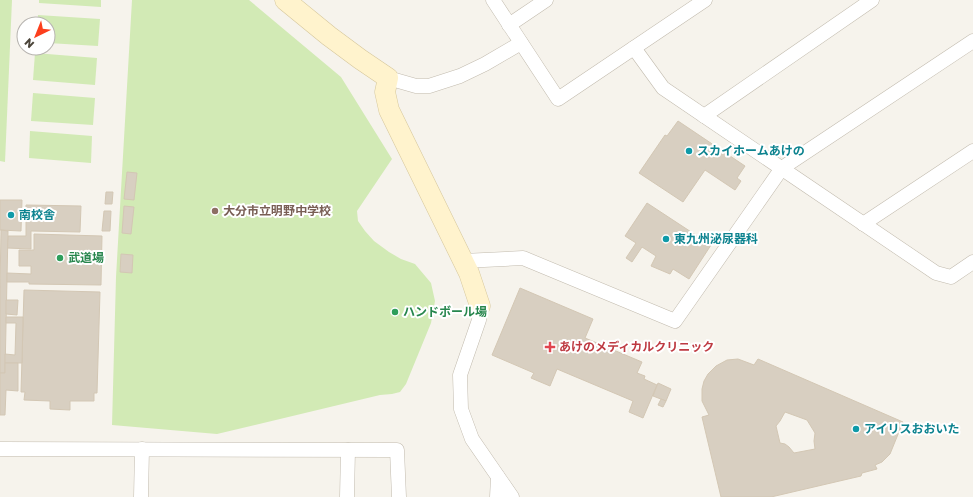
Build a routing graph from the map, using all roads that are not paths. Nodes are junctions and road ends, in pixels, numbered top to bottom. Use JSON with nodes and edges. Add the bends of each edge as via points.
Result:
{"nodes":[{"id":1,"x":285,"y":0,"type":"edge"},
{"id":2,"x":493,"y":0,"type":"edge"},
{"id":3,"x":546,"y":0,"type":"edge"},
{"id":4,"x":705,"y":0,"type":"edge"},
{"id":5,"x":872,"y":0,"type":"edge"},
{"id":6,"x":509,"y":25,"type":"junction"},
{"id":7,"x":973,"y":41,"type":"edge"},
{"id":8,"x":521,"y":43,"type":"junction"},
{"id":9,"x":634,"y":48,"type":"junction"},
{"id":10,"x":388,"y":78,"type":"junction"},
{"id":11,"x":704,"y":116,"type":"junction"},
{"id":12,"x":973,"y":150,"type":"edge"},
{"id":13,"x":782,"y":168,"type":"junction"},
{"id":14,"x":863,"y":224,"type":"junction"},
{"id":15,"x":463,"y":261,"type":"junction"},
{"id":16,"x":973,"y":262,"type":"edge"},
{"id":17,"x":480,"y":306,"type":"joint"},
{"id":18,"x":0,"y":449,"type":"edge"},
{"id":19,"x":142,"y":449,"type":"junction"},
{"id":20,"x":348,"y":450,"type":"junction"},
{"id":21,"x":498,"y":477,"type":"junction"},
{"id":22,"x":141,"y":497,"type":"edge"},
{"id":23,"x":347,"y":497,"type":"edge"},
{"id":24,"x":399,"y":497,"type":"edge"},
{"id":25,"x":497,"y":497,"type":"edge"},
{"id":26,"x":512,"y":497,"type":"edge"}],
"edges":[{"from":1,"to":10,"type":"street"},
{"from":2,"to":6,"type":"street"},
{"from":3,"to":6,"type":"street"},
{"from":4,"to":9,"type":"street"},
{"from":5,"to":11,"type":"street"},
{"from":6,"to":8,"type":"street"},
{"from":7,"to":13,"type":"street"},
{"from":8,"to":9,"type":"street","via":[[558,99]]},
{"from":8,"to":10,"type":"street","via":[[460,76],[429,86],[416,86]]},
{"from":9,"to":11,"type":"street","via":[[663,88]]},
{"from":10,"to":15,"type":"street","via":[[385,92],[389,110]]},
{"from":11,"to":13,"type":"street"},
{"from":12,"to":14,"type":"street"},
{"from":13,"to":14,"type":"street"},
{"from":13,"to":15,"type":"street","via":[[675,321],[523,258]]},
{"from":14,"to":16,"type":"street","via":[[936,273],[951,277]]},
{"from":15,"to":17,"type":"street"},
{"from":17,"to":21,"type":"street","via":[[479,320],[460,375],[461,409],[472,438]]},
{"from":18,"to":19,"type":"street"},
{"from":19,"to":20,"type":"street"},
{"from":19,"to":22,"type":"street"},
{"from":20,"to":23,"type":"street"},
{"from":20,"to":24,"type":"street","via":[[397,450]]},
{"from":21,"to":25,"type":"street"},
{"from":21,"to":26,"type":"street"}]}
